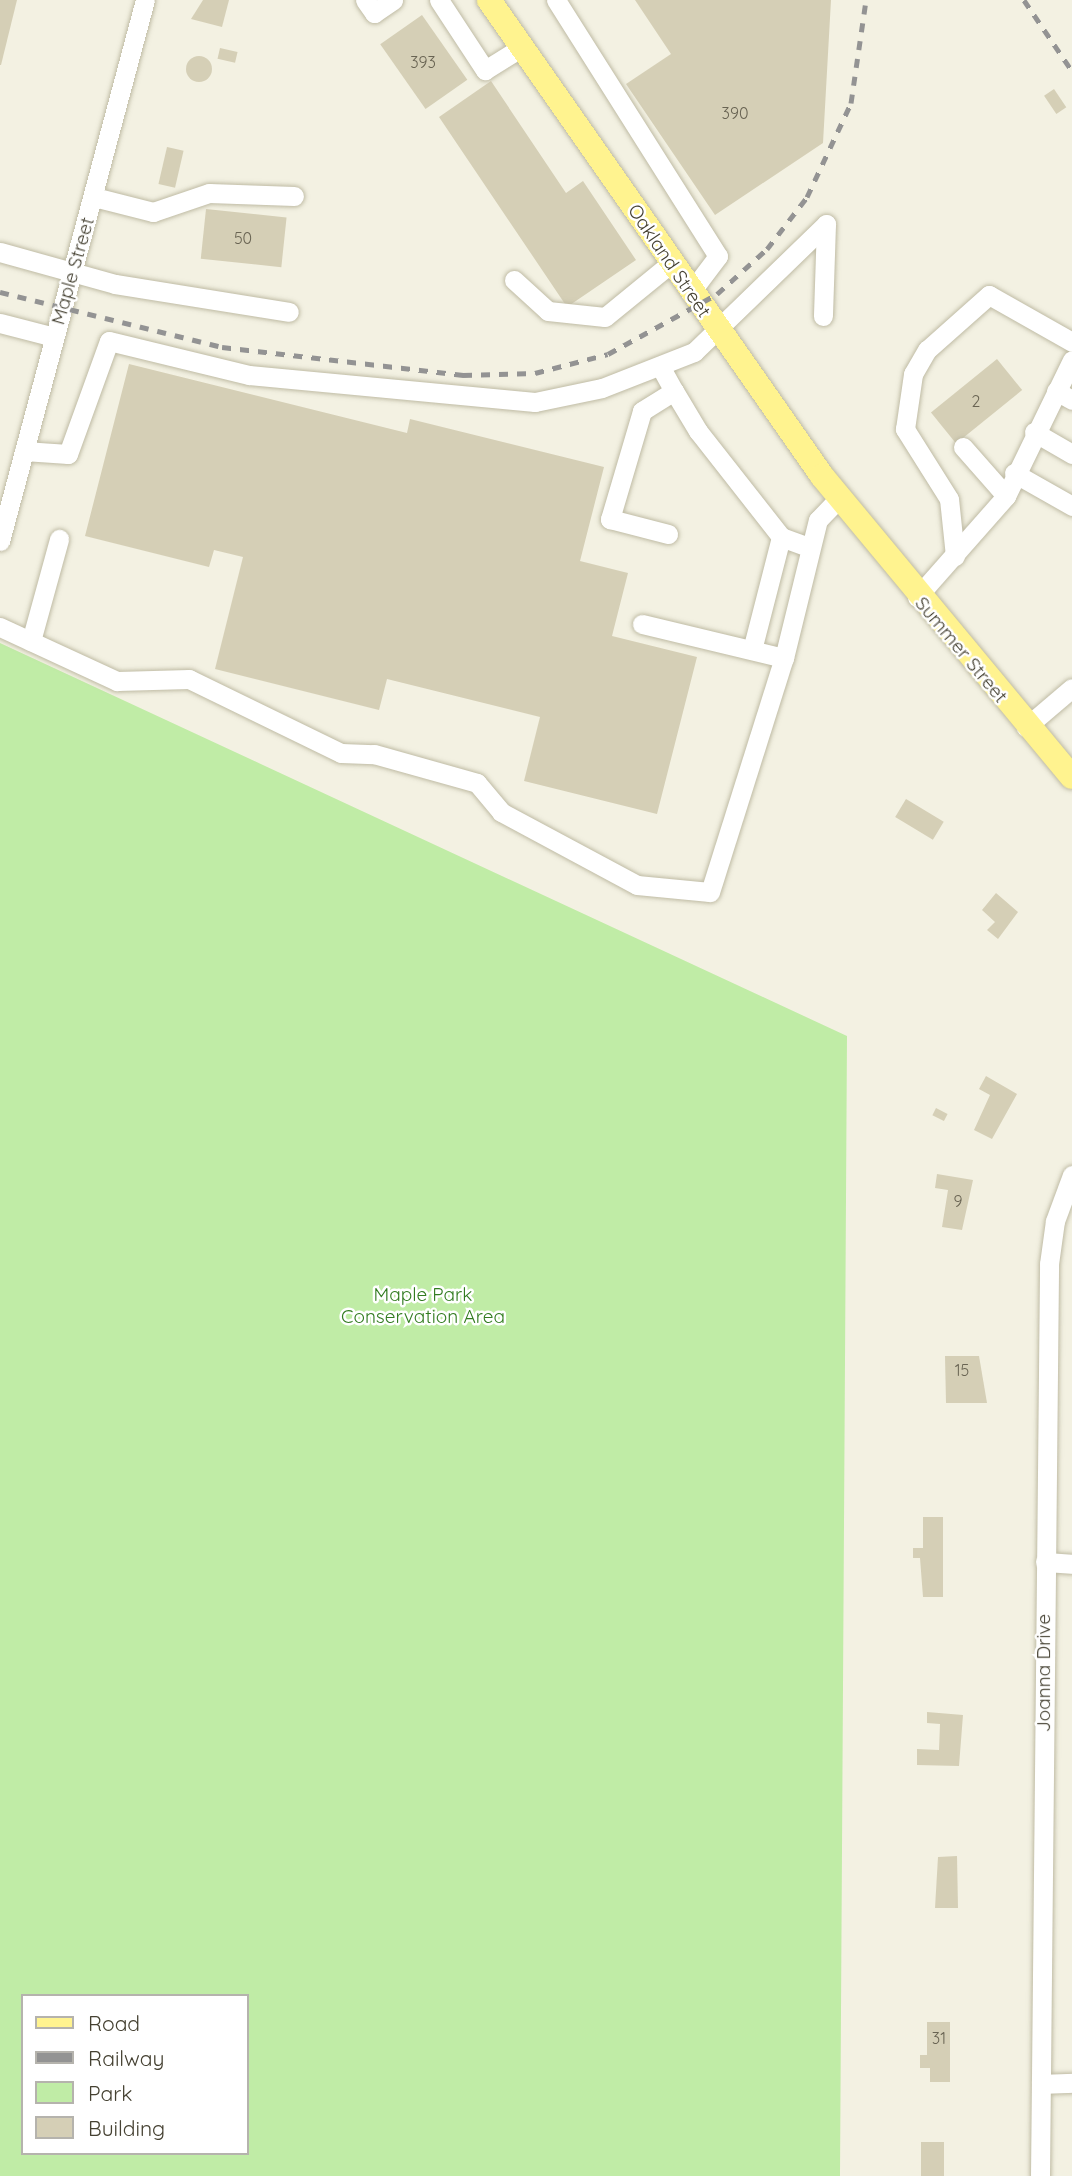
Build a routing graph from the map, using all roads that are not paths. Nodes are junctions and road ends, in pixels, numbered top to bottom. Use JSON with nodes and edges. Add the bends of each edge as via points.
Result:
{"nodes":[{"id":1,"x":145,"y":0,"type":"edge"},
{"id":2,"x":365,"y":0,"type":"edge"},
{"id":3,"x":393,"y":0,"type":"edge"},
{"id":4,"x":439,"y":0,"type":"edge"},
{"id":5,"x":489,"y":0,"type":"edge"},
{"id":6,"x":555,"y":0,"type":"edge"},
{"id":7,"x":522,"y":47,"type":"junction"},
{"id":8,"x":295,"y":196,"type":"dead end"},
{"id":9,"x":94,"y":197,"type":"junction"},
{"id":10,"x":0,"y":252,"type":"edge"},
{"id":11,"x":670,"y":264,"type":"junction"},
{"id":12,"x":74,"y":271,"type":"junction"},
{"id":13,"x":514,"y":280,"type":"dead end"},
{"id":14,"x":690,"y":293,"type":"junction"},
{"id":15,"x":289,"y":312,"type":"dead end"},
{"id":16,"x":823,"y":316,"type":"dead end"},
{"id":17,"x":0,"y":323,"type":"edge"},
{"id":18,"x":716,"y":330,"type":"junction"},
{"id":19,"x":54,"y":337,"type":"junction"},
{"id":20,"x":1072,"y":342,"type":"edge"},
{"id":21,"x":1072,"y":360,"type":"edge"},
{"id":22,"x":660,"y":366,"type":"junction"},
{"id":23,"x":674,"y":391,"type":"junction"},
{"id":24,"x":1064,"y":396,"type":"edge"},
{"id":25,"x":1034,"y":432,"type":"junction"},
{"id":26,"x":963,"y":447,"type":"dead end"},
{"id":27,"x":24,"y":451,"type":"junction"},
{"id":28,"x":1072,"y":454,"type":"edge"},
{"id":29,"x":1014,"y":472,"type":"junction"},
{"id":30,"x":1006,"y":496,"type":"junction"},
{"id":31,"x":839,"y":498,"type":"junction"},
{"id":32,"x":1072,"y":506,"type":"edge"},
{"id":33,"x":855,"y":519,"type":"joint"},
{"id":34,"x":668,"y":534,"type":"dead end"},
{"id":35,"x":781,"y":537,"type":"junction"},
{"id":36,"x":0,"y":539,"type":"edge"},
{"id":37,"x":59,"y":539,"type":"dead end"},
{"id":38,"x":809,"y":547,"type":"junction"},
{"id":39,"x":955,"y":556,"type":"junction"},
{"id":40,"x":917,"y":597,"type":"junction"},
{"id":41,"x":642,"y":624,"type":"dead end"},
{"id":42,"x":0,"y":627,"type":"edge"},
{"id":43,"x":31,"y":641,"type":"junction"},
{"id":44,"x":752,"y":650,"type":"junction"},
{"id":45,"x":784,"y":658,"type":"junction"},
{"id":46,"x":1072,"y":688,"type":"edge"},
{"id":47,"x":1026,"y":727,"type":"junction"},
{"id":48,"x":1072,"y":777,"type":"edge"},
{"id":49,"x":1072,"y":1175,"type":"edge"},
{"id":50,"x":1045,"y":1562,"type":"junction"},
{"id":51,"x":1072,"y":1564,"type":"edge"},
{"id":52,"x":1072,"y":2082,"type":"edge"},
{"id":53,"x":1041,"y":2084,"type":"junction"},
{"id":54,"x":1040,"y":2176,"type":"edge"}],
"edges":[{"from":1,"to":9,"type":"street","name":"Maple Street"},
{"from":2,"to":3,"type":"street","via":[[374,13]]},
{"from":4,"to":7,"type":"street","via":[[485,70]]},
{"from":5,"to":7,"type":"main road","name":"Oakland Street"},
{"from":6,"to":14,"type":"street","via":[[718,256]]},
{"from":7,"to":11,"type":"main road","name":"Oakland Street"},
{"from":8,"to":9,"type":"street","via":[[209,193],[153,212]]},
{"from":9,"to":12,"type":"street","name":"Maple Street"},
{"from":10,"to":12,"type":"street"},
{"from":11,"to":13,"type":"street","via":[[605,317],[548,311]]},
{"from":11,"to":14,"type":"main road","name":"Oakland Street"},
{"from":12,"to":15,"type":"street"},
{"from":12,"to":19,"type":"street","name":"Maple Street"},
{"from":14,"to":18,"type":"main road","name":"Oakland Street"},
{"from":16,"to":18,"type":"street","via":[[826,224]]},
{"from":17,"to":19,"type":"street"},
{"from":18,"to":22,"type":"street","via":[[694,352]]},
{"from":18,"to":31,"type":"main road","name":"Oakland Street"},
{"from":19,"to":27,"type":"street","name":"Maple Street"},
{"from":20,"to":39,"type":"street","via":[[989,295],[920,362],[904,402],[905,429],[949,499]]},
{"from":21,"to":24,"type":"street"},
{"from":22,"to":23,"type":"street"},
{"from":22,"to":27,"type":"street","via":[[602,388],[535,401],[249,375],[109,341],[68,454]]},
{"from":23,"to":34,"type":"street","via":[[642,411],[610,519]]},
{"from":23,"to":35,"type":"street","via":[[698,432]]},
{"from":24,"to":25,"type":"street"},
{"from":25,"to":28,"type":"street"},
{"from":25,"to":29,"type":"street"},
{"from":26,"to":30,"type":"street"},
{"from":27,"to":36,"type":"street","name":"Maple Street"},
{"from":29,"to":30,"type":"street"},
{"from":29,"to":32,"type":"street"},
{"from":30,"to":39,"type":"street"},
{"from":31,"to":33,"type":"main road","name":"Oakland Street"},
{"from":31,"to":38,"type":"street","via":[[818,520]]},
{"from":33,"to":40,"type":"main road","name":"Summer Street"},
{"from":35,"to":38,"type":"street"},
{"from":35,"to":44,"type":"street"},
{"from":37,"to":43,"type":"street"},
{"from":38,"to":45,"type":"street"},
{"from":39,"to":40,"type":"street"},
{"from":40,"to":47,"type":"main road","name":"Summer Street"},
{"from":41,"to":44,"type":"street"},
{"from":42,"to":43,"type":"street"},
{"from":43,"to":45,"type":"street","via":[[117,681],[189,679],[341,753],[374,754],[477,783],[501,812],[637,885],[710,892]]},
{"from":44,"to":45,"type":"street"},
{"from":46,"to":47,"type":"street"},
{"from":47,"to":48,"type":"main road","name":"Summer Street"},
{"from":49,"to":50,"type":"street","name":"Joanna Drive","via":[[1055,1221],[1049,1264]]},
{"from":50,"to":51,"type":"street"},
{"from":50,"to":53,"type":"street","name":"Joanna Drive"},
{"from":52,"to":53,"type":"street"},
{"from":53,"to":54,"type":"street","name":"Joanna Drive"}]}
